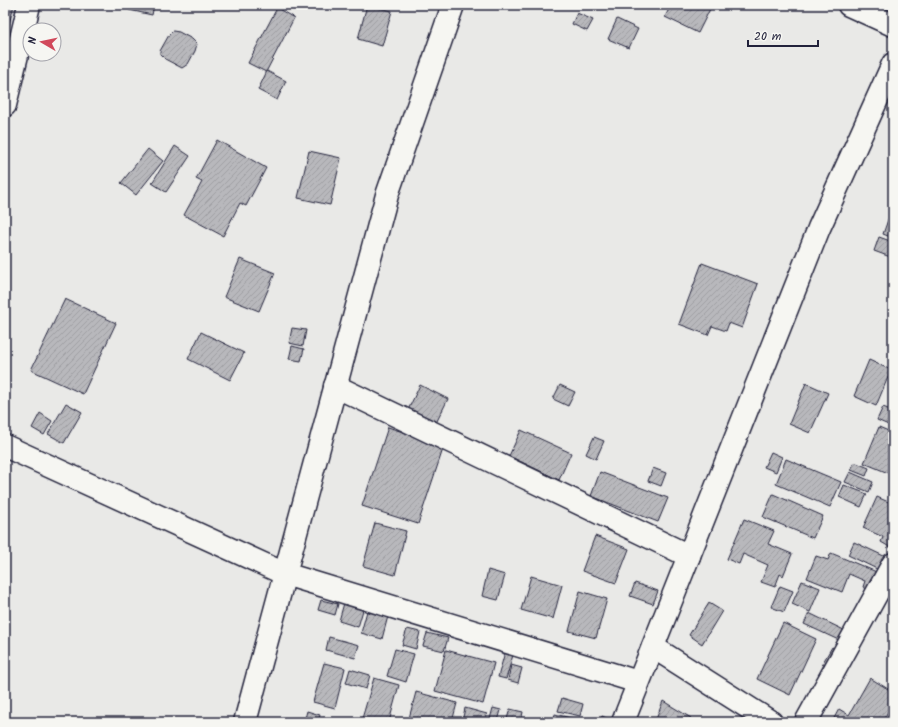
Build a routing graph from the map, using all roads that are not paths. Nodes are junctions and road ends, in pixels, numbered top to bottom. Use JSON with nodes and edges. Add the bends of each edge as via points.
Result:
{"nodes":[{"id":1,"x":29,"y":5,"type":"edge"},
{"id":2,"x":453,"y":5,"type":"edge"},
{"id":3,"x":849,"y":5,"type":"edge"},
{"id":4,"x":893,"y":25,"type":"edge"},
{"id":5,"x":891,"y":76,"type":"edge"},
{"id":6,"x":5,"y":105,"type":"edge"},
{"id":7,"x":335,"y":386,"type":"junction"},
{"id":8,"x":5,"y":446,"type":"edge"},
{"id":9,"x":689,"y":556,"type":"junction"},
{"id":10,"x":893,"y":564,"type":"edge"},
{"id":11,"x":285,"y":574,"type":"junction"},
{"id":12,"x":653,"y":646,"type":"junction"},
{"id":13,"x":638,"y":682,"type":"junction"},
{"id":14,"x":245,"y":722,"type":"edge"},
{"id":15,"x":623,"y":722,"type":"edge"},
{"id":16,"x":771,"y":722,"type":"edge"},
{"id":17,"x":806,"y":722,"type":"edge"}],
"edges":[{"from":1,"to":6,"type":"street"},
{"from":2,"to":7,"type":"street","via":[[386,195]]},
{"from":3,"to":4,"type":"street"},
{"from":5,"to":9,"type":"street","via":[[819,228]]},
{"from":7,"to":9,"type":"street"},
{"from":7,"to":11,"type":"street"},
{"from":8,"to":11,"type":"street"},
{"from":9,"to":12,"type":"street"},
{"from":10,"to":17,"type":"street"},
{"from":11,"to":13,"type":"street"},
{"from":11,"to":14,"type":"street"},
{"from":12,"to":13,"type":"street"},
{"from":12,"to":16,"type":"street"},
{"from":13,"to":15,"type":"street"}]}
